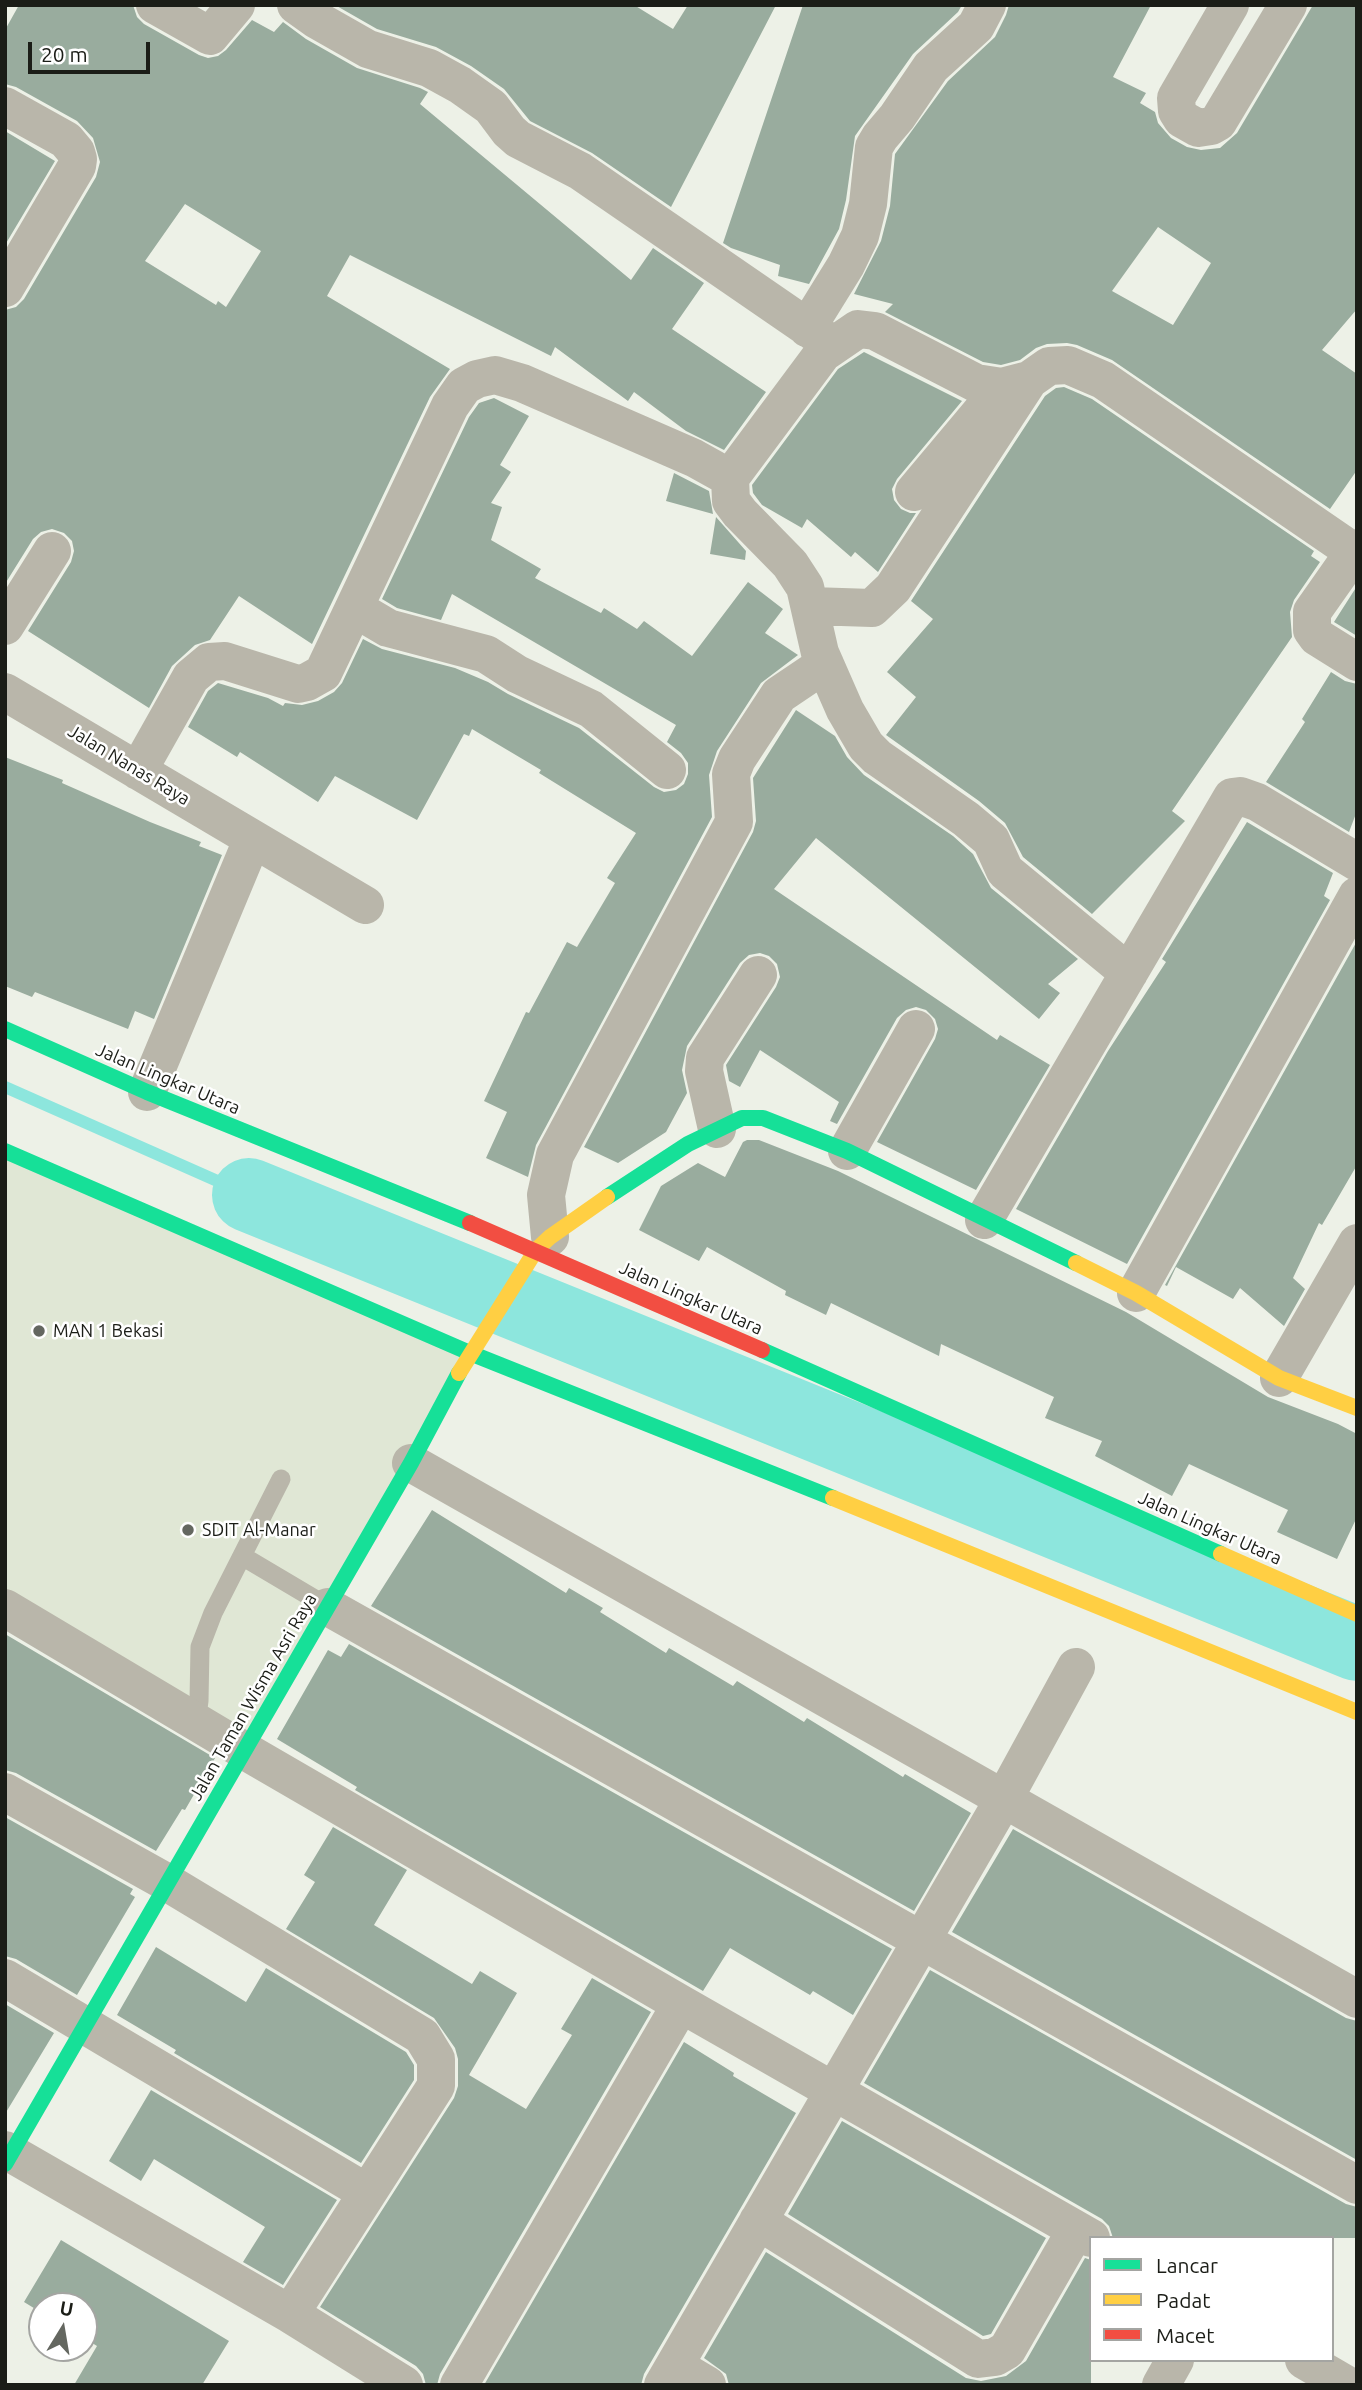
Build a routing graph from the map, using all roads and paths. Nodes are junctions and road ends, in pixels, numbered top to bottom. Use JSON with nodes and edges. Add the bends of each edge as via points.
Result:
{"nodes":[{"id":1,"x":155,"y":5,"type":"edge"},
{"id":2,"x":236,"y":5,"type":"edge"},
{"id":3,"x":296,"y":5,"type":"edge"},
{"id":4,"x":987,"y":5,"type":"edge"},
{"id":5,"x":1230,"y":5,"type":"edge"},
{"id":6,"x":1288,"y":5,"type":"edge"},
{"id":7,"x":5,"y":106,"type":"edge"},
{"id":8,"x":5,"y":288,"type":"edge"},
{"id":9,"x":820,"y":336,"type":"junction"},
{"id":10,"x":1016,"y":384,"type":"junction"},
{"id":11,"x":730,"y":478,"type":"junction"},
{"id":12,"x":914,"y":492,"type":"dead end"},
{"id":13,"x":1355,"y":550,"type":"edge"},
{"id":14,"x":52,"y":551,"type":"dead end"},
{"id":15,"x":811,"y":606,"type":"junction"},
{"id":16,"x":354,"y":608,"type":"junction"},
{"id":17,"x":5,"y":626,"type":"edge"},
{"id":18,"x":1357,"y":662,"type":"edge"},
{"id":19,"x":824,"y":664,"type":"junction"},
{"id":20,"x":5,"y":692,"type":"edge"},
{"id":21,"x":667,"y":769,"type":"dead end"},
{"id":22,"x":138,"y":771,"type":"junction"},
{"id":23,"x":251,"y":839,"type":"junction"},
{"id":24,"x":1357,"y":862,"type":"edge"},
{"id":25,"x":1357,"y":896,"type":"edge"},
{"id":26,"x":365,"y":905,"type":"dead end"},
{"id":27,"x":1129,"y":973,"type":"junction"},
{"id":28,"x":758,"y":975,"type":"dead end"},
{"id":29,"x":5,"y":1029,"type":"edge"},
{"id":30,"x":916,"y":1029,"type":"dead end"},
{"id":31,"x":147,"y":1092,"type":"junction"},
{"id":32,"x":717,"y":1129,"type":"junction"},
{"id":33,"x":5,"y":1151,"type":"edge"},
{"id":34,"x":847,"y":1151,"type":"junction"},
{"id":35,"x":984,"y":1220,"type":"junction"},
{"id":36,"x":1357,"y":1243,"type":"edge"},
{"id":37,"x":543,"y":1244,"type":"junction"},
{"id":38,"x":1136,"y":1293,"type":"junction"},
{"id":39,"x":473,"y":1349,"type":"junction"},
{"id":40,"x":1279,"y":1378,"type":"junction"},
{"id":41,"x":1357,"y":1408,"type":"edge"},
{"id":42,"x":411,"y":1463,"type":"junction"},
{"id":43,"x":281,"y":1479,"type":"dead end"},
{"id":44,"x":242,"y":1556,"type":"junction"},
{"id":45,"x":328,"y":1607,"type":"junction"},
{"id":46,"x":5,"y":1608,"type":"edge"},
{"id":47,"x":1357,"y":1614,"type":"edge"},
{"id":48,"x":1076,"y":1667,"type":"dead end"},
{"id":49,"x":1357,"y":1712,"type":"edge"},
{"id":50,"x":196,"y":1722,"type":"junction"},
{"id":51,"x":245,"y":1751,"type":"junction"},
{"id":52,"x":5,"y":1792,"type":"edge"},
{"id":53,"x":1005,"y":1797,"type":"junction"},
{"id":54,"x":168,"y":1883,"type":"junction"},
{"id":55,"x":921,"y":1940,"type":"junction"},
{"id":56,"x":5,"y":1978,"type":"edge"},
{"id":57,"x":1357,"y":1998,"type":"edge"},
{"id":58,"x":681,"y":2004,"type":"junction"},
{"id":59,"x":86,"y":2025,"type":"junction"},
{"id":60,"x":834,"y":2091,"type":"junction"},
{"id":61,"x":7,"y":2156,"type":"edge"},
{"id":62,"x":1357,"y":2185,"type":"edge"},
{"id":63,"x":366,"y":2192,"type":"junction"},
{"id":64,"x":758,"y":2221,"type":"junction"},
{"id":65,"x":1084,"y":2234,"type":"edge"},
{"id":66,"x":290,"y":2314,"type":"junction"},
{"id":67,"x":1174,"y":2362,"type":"edge"},
{"id":68,"x":1307,"y":2362,"type":"edge"},
{"id":69,"x":669,"y":2375,"type":"edge"},
{"id":70,"x":404,"y":2385,"type":"edge"},
{"id":71,"x":459,"y":2385,"type":"edge"},
{"id":72,"x":707,"y":2385,"type":"edge"},
{"id":73,"x":1161,"y":2385,"type":"edge"},
{"id":74,"x":1347,"y":2385,"type":"edge"}],
"edges":[{"from":1,"to":2,"type":"street","via":[[210,36]]},
{"from":3,"to":9,"type":"street","via":[[368,49],[429,68],[460,85],[491,107],[518,139],[580,171]]},
{"from":4,"to":9,"type":"street","via":[[976,26],[931,67],[880,137],[872,158],[860,236]]},
{"from":5,"to":6,"type":"street","via":[[1176,98],[1182,118],[1198,128],[1218,122]]},
{"from":7,"to":8,"type":"street","via":[[66,140],[78,159]]},
{"from":9,"to":10,"type":"street","via":[[858,329],[875,331],[976,383]]},
{"from":9,"to":11,"type":"street","via":[[823,353]]},
{"from":10,"to":12,"type":"street"},
{"from":10,"to":13,"type":"street","via":[[1057,364],[1083,370]]},
{"from":10,"to":15,"type":"street","via":[[893,588],[872,608]]},
{"from":11,"to":15,"type":"street","via":[[731,501],[790,564]]},
{"from":11,"to":16,"type":"street","via":[[522,383],[495,376],[477,379],[464,386],[450,406]]},
{"from":13,"to":18,"type":"street","via":[[1312,612],[1312,630],[1317,638]]},
{"from":14,"to":17,"type":"street"},
{"from":15,"to":19,"type":"street"},
{"from":16,"to":21,"type":"street","via":[[388,628],[486,654],[590,709]]},
{"from":16,"to":22,"type":"street","via":[[323,673],[307,682],[282,680],[225,661],[202,667],[191,677]]},
{"from":19,"to":27,"type":"street","via":[[871,751],[966,819],[990,840],[1005,871]]},
{"from":19,"to":37,"type":"street","via":[[779,695],[737,759],[731,774],[734,822],[555,1155],[546,1195]]},
{"from":20,"to":22,"type":"street","name":"Jalan Nanas Raya"},
{"from":22,"to":23,"type":"street","name":"Jalan Nanas Raya"},
{"from":23,"to":26,"type":"street","name":"Jalan Nanas Raya"},
{"from":23,"to":31,"type":"street"},
{"from":24,"to":27,"type":"street","via":[[1257,802],[1232,797]]},
{"from":25,"to":38,"type":"street"},
{"from":27,"to":35,"type":"street"},
{"from":28,"to":32,"type":"street","via":[[705,1058]]},
{"from":29,"to":31,"type":"main road","name":"Jalan Lingkar Utara"},
{"from":30,"to":34,"type":"street"},
{"from":31,"to":37,"type":"main road","name":"Jalan Lingkar Utara"},
{"from":32,"to":34,"type":"main road","via":[[742,1118],[764,1118]]},
{"from":32,"to":37,"type":"main road","via":[[646,1170]]},
{"from":33,"to":39,"type":"main road"},
{"from":34,"to":35,"type":"main road"},
{"from":35,"to":38,"type":"main road"},
{"from":36,"to":40,"type":"street"},
{"from":37,"to":39,"type":"main road","name":"Jalan Taman Wisma Asri Raya"},
{"from":37,"to":47,"type":"main road","name":"Jalan Lingkar Utara"},
{"from":38,"to":40,"type":"main road"},
{"from":39,"to":42,"type":"main road","name":"Jalan Taman Wisma Asri Raya"},
{"from":39,"to":49,"type":"main road"},
{"from":40,"to":41,"type":"main road"},
{"from":42,"to":45,"type":"main road","name":"Jalan Taman Wisma Asri Raya"},
{"from":42,"to":53,"type":"street"},
{"from":43,"to":44,"type":"lane"},
{"from":44,"to":45,"type":"lane"},
{"from":44,"to":50,"type":"lane","via":[[200,1647]]},
{"from":45,"to":51,"type":"main road","name":"Jalan Taman Wisma Asri Raya"},
{"from":45,"to":55,"type":"street"},
{"from":46,"to":50,"type":"street"},
{"from":48,"to":53,"type":"street"},
{"from":50,"to":51,"type":"street"},
{"from":51,"to":54,"type":"main road","name":"Jalan Taman Wisma Asri Raya"},
{"from":51,"to":58,"type":"street"},
{"from":52,"to":54,"type":"street"},
{"from":53,"to":55,"type":"street"},
{"from":53,"to":57,"type":"street"},
{"from":54,"to":59,"type":"main road","name":"Jalan Taman Wisma Asri Raya"},
{"from":54,"to":63,"type":"street","via":[[422,2036],[436,2059],[436,2087]]},
{"from":55,"to":60,"type":"street"},
{"from":55,"to":62,"type":"street"},
{"from":56,"to":59,"type":"street"},
{"from":58,"to":60,"type":"street"},
{"from":58,"to":71,"type":"street"},
{"from":59,"to":61,"type":"main road","name":"Jalan Taman Wisma Asri Raya"},
{"from":59,"to":63,"type":"street"},
{"from":60,"to":64,"type":"street"},
{"from":60,"to":65,"type":"street"},
{"from":61,"to":66,"type":"street"},
{"from":63,"to":66,"type":"street"},
{"from":64,"to":65,"type":"street","via":[[978,2359],[1007,2350]]},
{"from":64,"to":69,"type":"street"},
{"from":66,"to":70,"type":"street"},
{"from":67,"to":73,"type":"street"},
{"from":68,"to":74,"type":"street"},
{"from":69,"to":72,"type":"street"}]}
